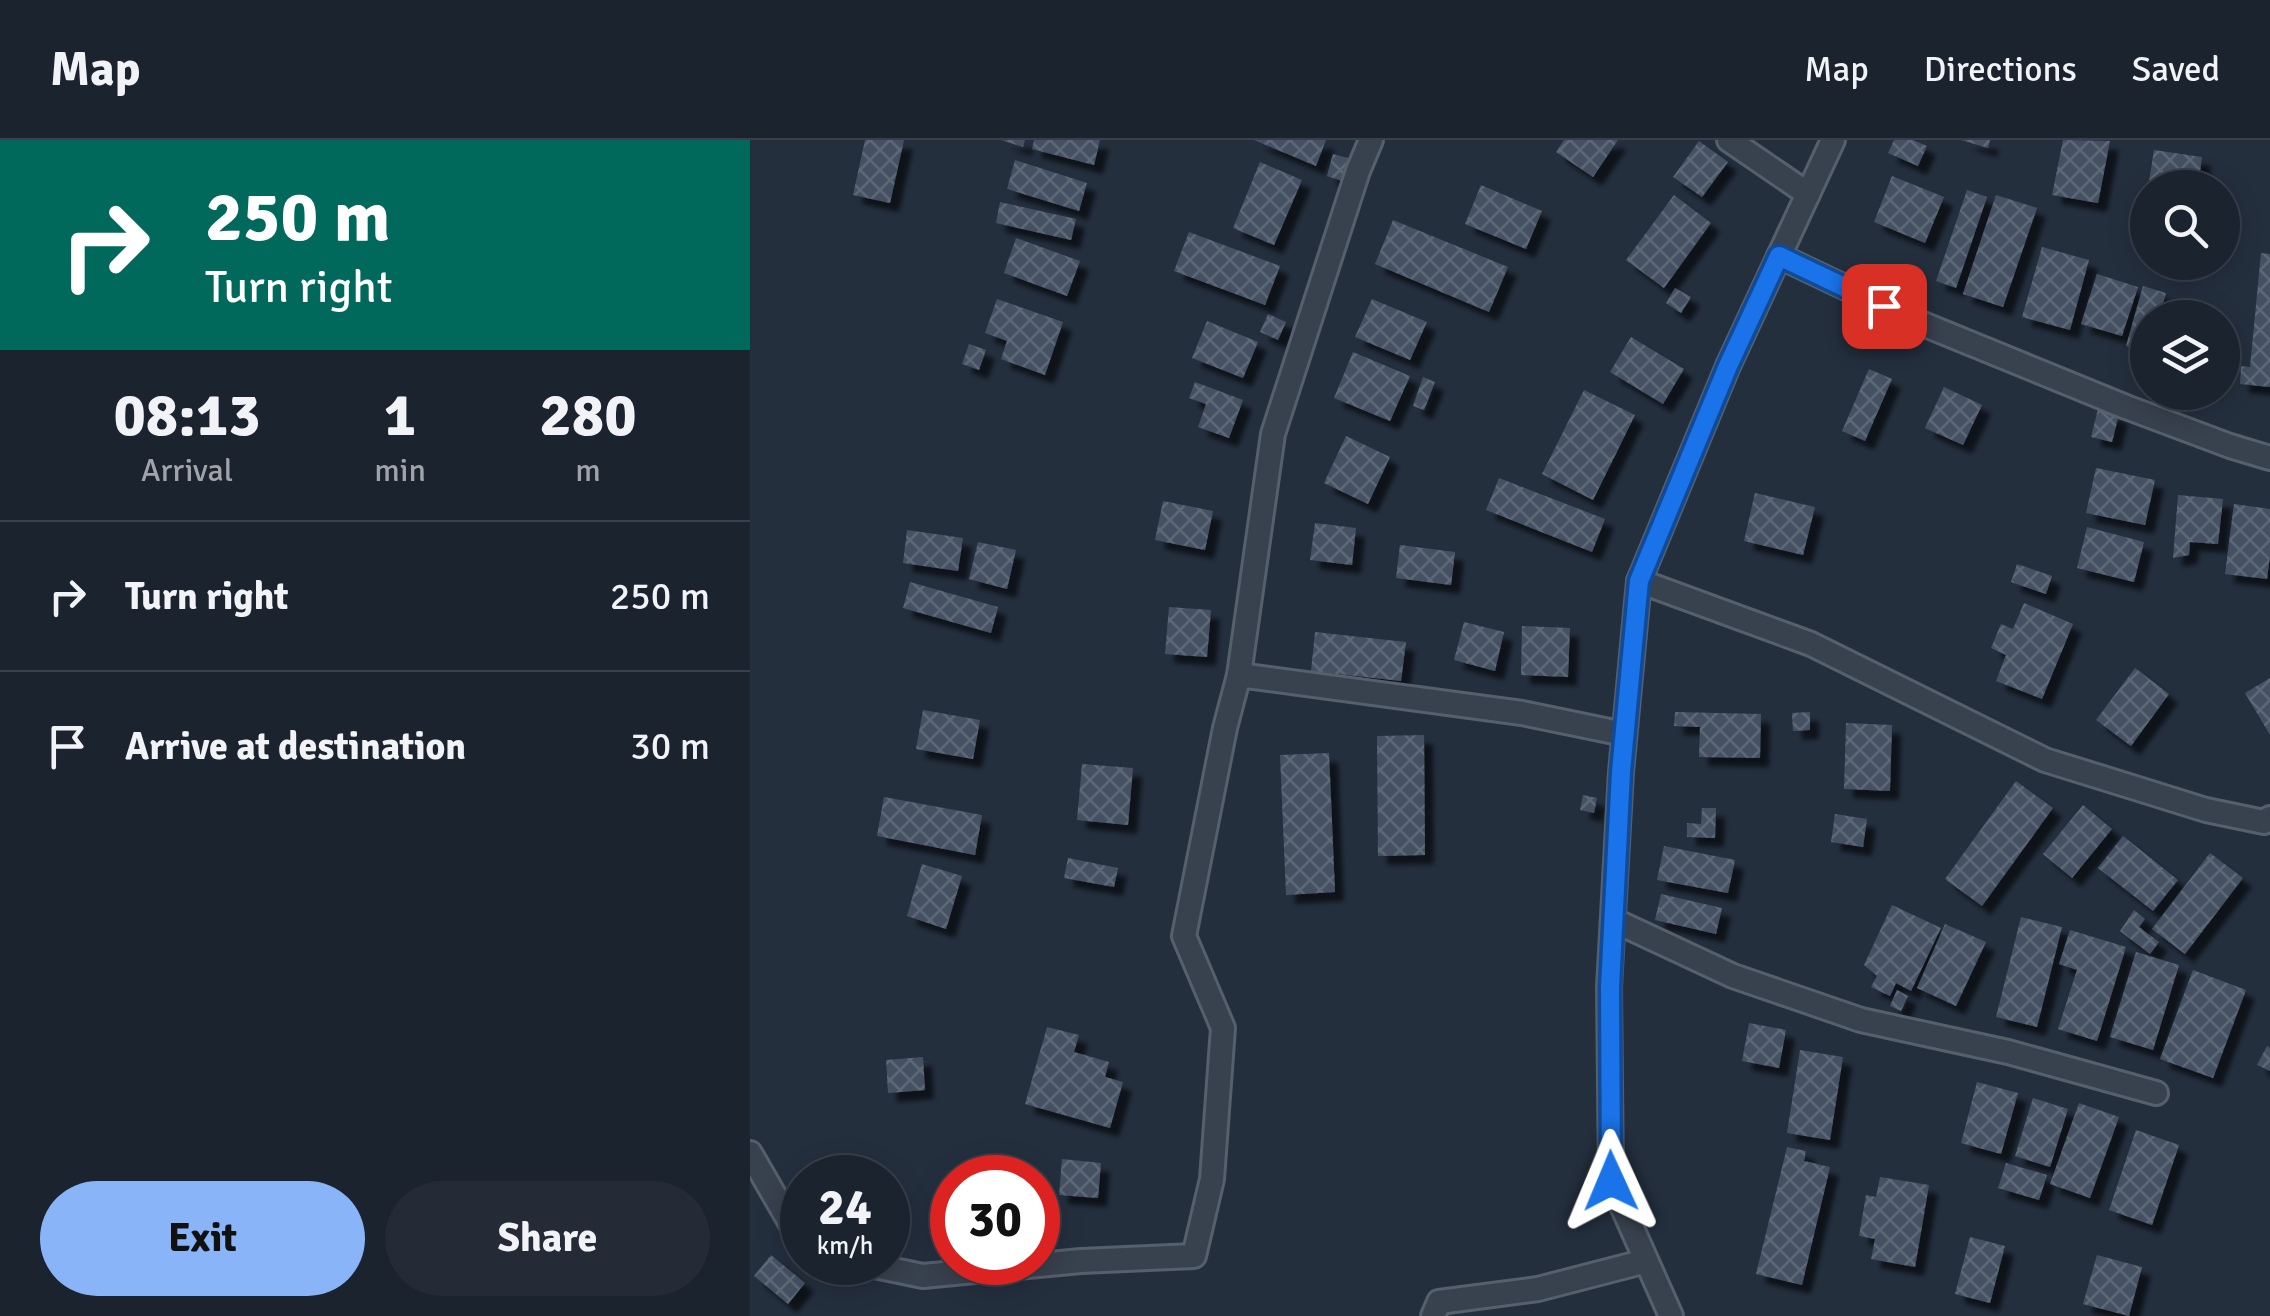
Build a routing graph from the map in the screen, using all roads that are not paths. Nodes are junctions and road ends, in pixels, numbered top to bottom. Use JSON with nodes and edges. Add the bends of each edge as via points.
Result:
{"nodes":[{"id":1,"x":1370,"y":140,"type":"edge"},
{"id":2,"x":1729,"y":140,"type":"edge"},
{"id":3,"x":1833,"y":140,"type":"edge"},
{"id":4,"x":1808,"y":194,"type":"junction"},
{"id":5,"x":1779,"y":256,"type":"junction"},
{"id":6,"x":2270,"y":458,"type":"edge"},
{"id":7,"x":1639,"y":581,"type":"junction"},
{"id":8,"x":1239,"y":675,"type":"junction"},
{"id":9,"x":1624,"y":734,"type":"junction"},
{"id":10,"x":2270,"y":818,"type":"edge"},
{"id":11,"x":1613,"y":920,"type":"junction"},
{"id":12,"x":2156,"y":1093,"type":"dead end"},
{"id":13,"x":750,"y":1153,"type":"edge"},
{"id":14,"x":780,"y":1206,"type":"edge"},
{"id":15,"x":1646,"y":1261,"type":"junction"},
{"id":16,"x":910,"y":1273,"type":"edge"},
{"id":17,"x":1433,"y":1316,"type":"edge"},
{"id":18,"x":1671,"y":1316,"type":"edge"}],
"edges":[{"from":1,"to":8,"type":"street","via":[[1273,434]]},
{"from":2,"to":4,"type":"street"},
{"from":3,"to":4,"type":"street"},
{"from":4,"to":5,"type":"street"},
{"from":5,"to":6,"type":"street","via":[[1918,322]]},
{"from":5,"to":7,"type":"street"},
{"from":7,"to":9,"type":"street"},
{"from":7,"to":10,"type":"street","via":[[1811,644],[2044,760],[2206,810]]},
{"from":8,"to":9,"type":"street","via":[[1522,713]]},
{"from":8,"to":16,"type":"street","via":[[1184,936],[1224,1028],[1212,1179],[1194,1256]]},
{"from":9,"to":11,"type":"street"},
{"from":11,"to":12,"type":"street","via":[[1733,976],[1861,1020]]},
{"from":11,"to":15,"type":"street","via":[[1611,1181]]},
{"from":13,"to":14,"type":"street"},
{"from":15,"to":17,"type":"street","via":[[1538,1289],[1439,1302]]},
{"from":15,"to":18,"type":"street"}]}
